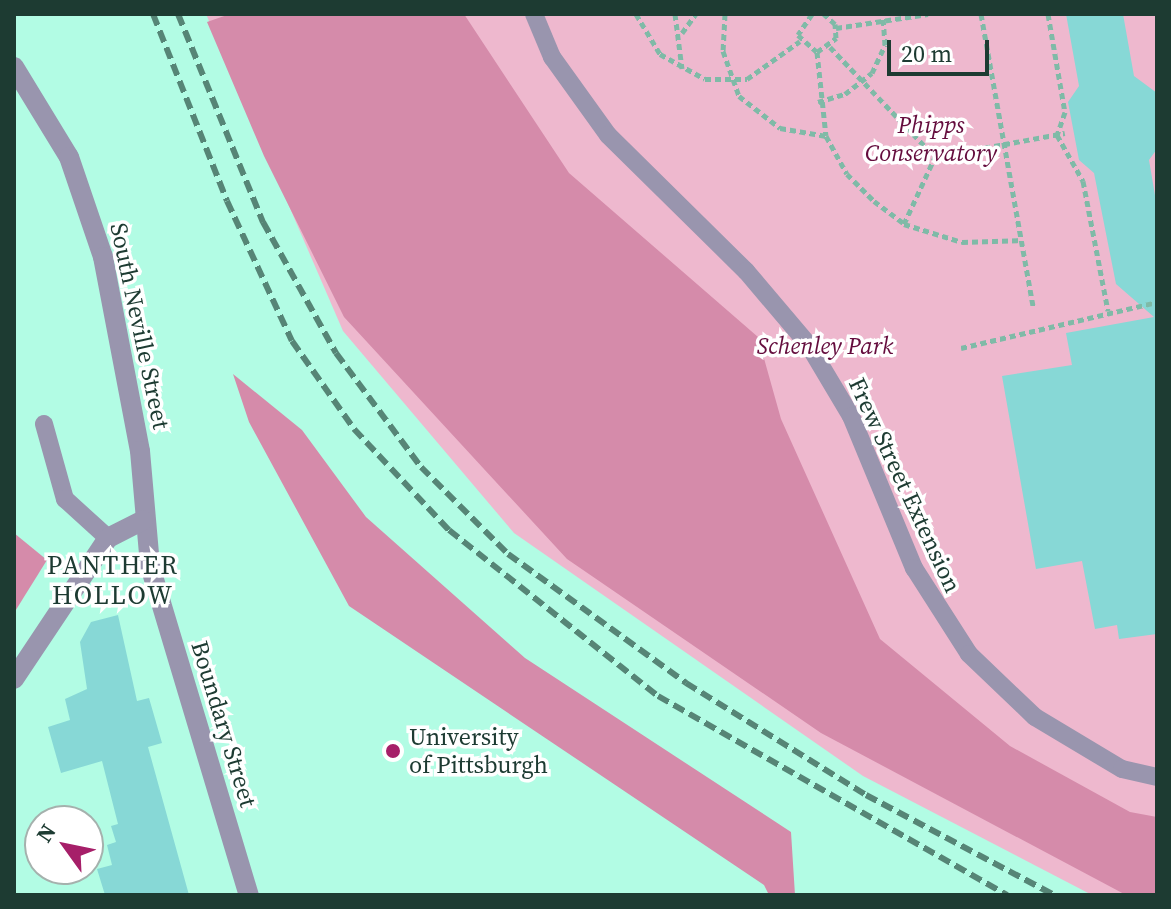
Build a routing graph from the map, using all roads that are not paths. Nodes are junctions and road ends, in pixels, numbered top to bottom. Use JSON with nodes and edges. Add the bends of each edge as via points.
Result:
{"nodes":[{"id":1,"x":534,"y":14,"type":"edge"},
{"id":2,"x":14,"y":67,"type":"edge"},
{"id":3,"x":44,"y":424,"type":"dead end"},
{"id":4,"x":143,"y":520,"type":"junction"},
{"id":5,"x":108,"y":538,"type":"junction"},
{"id":6,"x":14,"y":679,"type":"edge"},
{"id":7,"x":1157,"y":777,"type":"edge"},
{"id":8,"x":249,"y":895,"type":"edge"}],
"edges":[{"from":1,"to":7,"type":"lane","name":"Frew Street Extension","via":[[552,57],[608,135],[746,271],[808,344],[851,416],[914,568],[969,654],[1035,717],[1122,769]]},
{"from":2,"to":4,"type":"street","name":"South Neville Street","via":[[69,157],[103,257],[140,451]]},
{"from":3,"to":5,"type":"lane","via":[[65,499]]},
{"from":4,"to":5,"type":"street"},
{"from":4,"to":8,"type":"street","name":"Boundary Street","via":[[150,566]]},
{"from":5,"to":6,"type":"street"}]}
